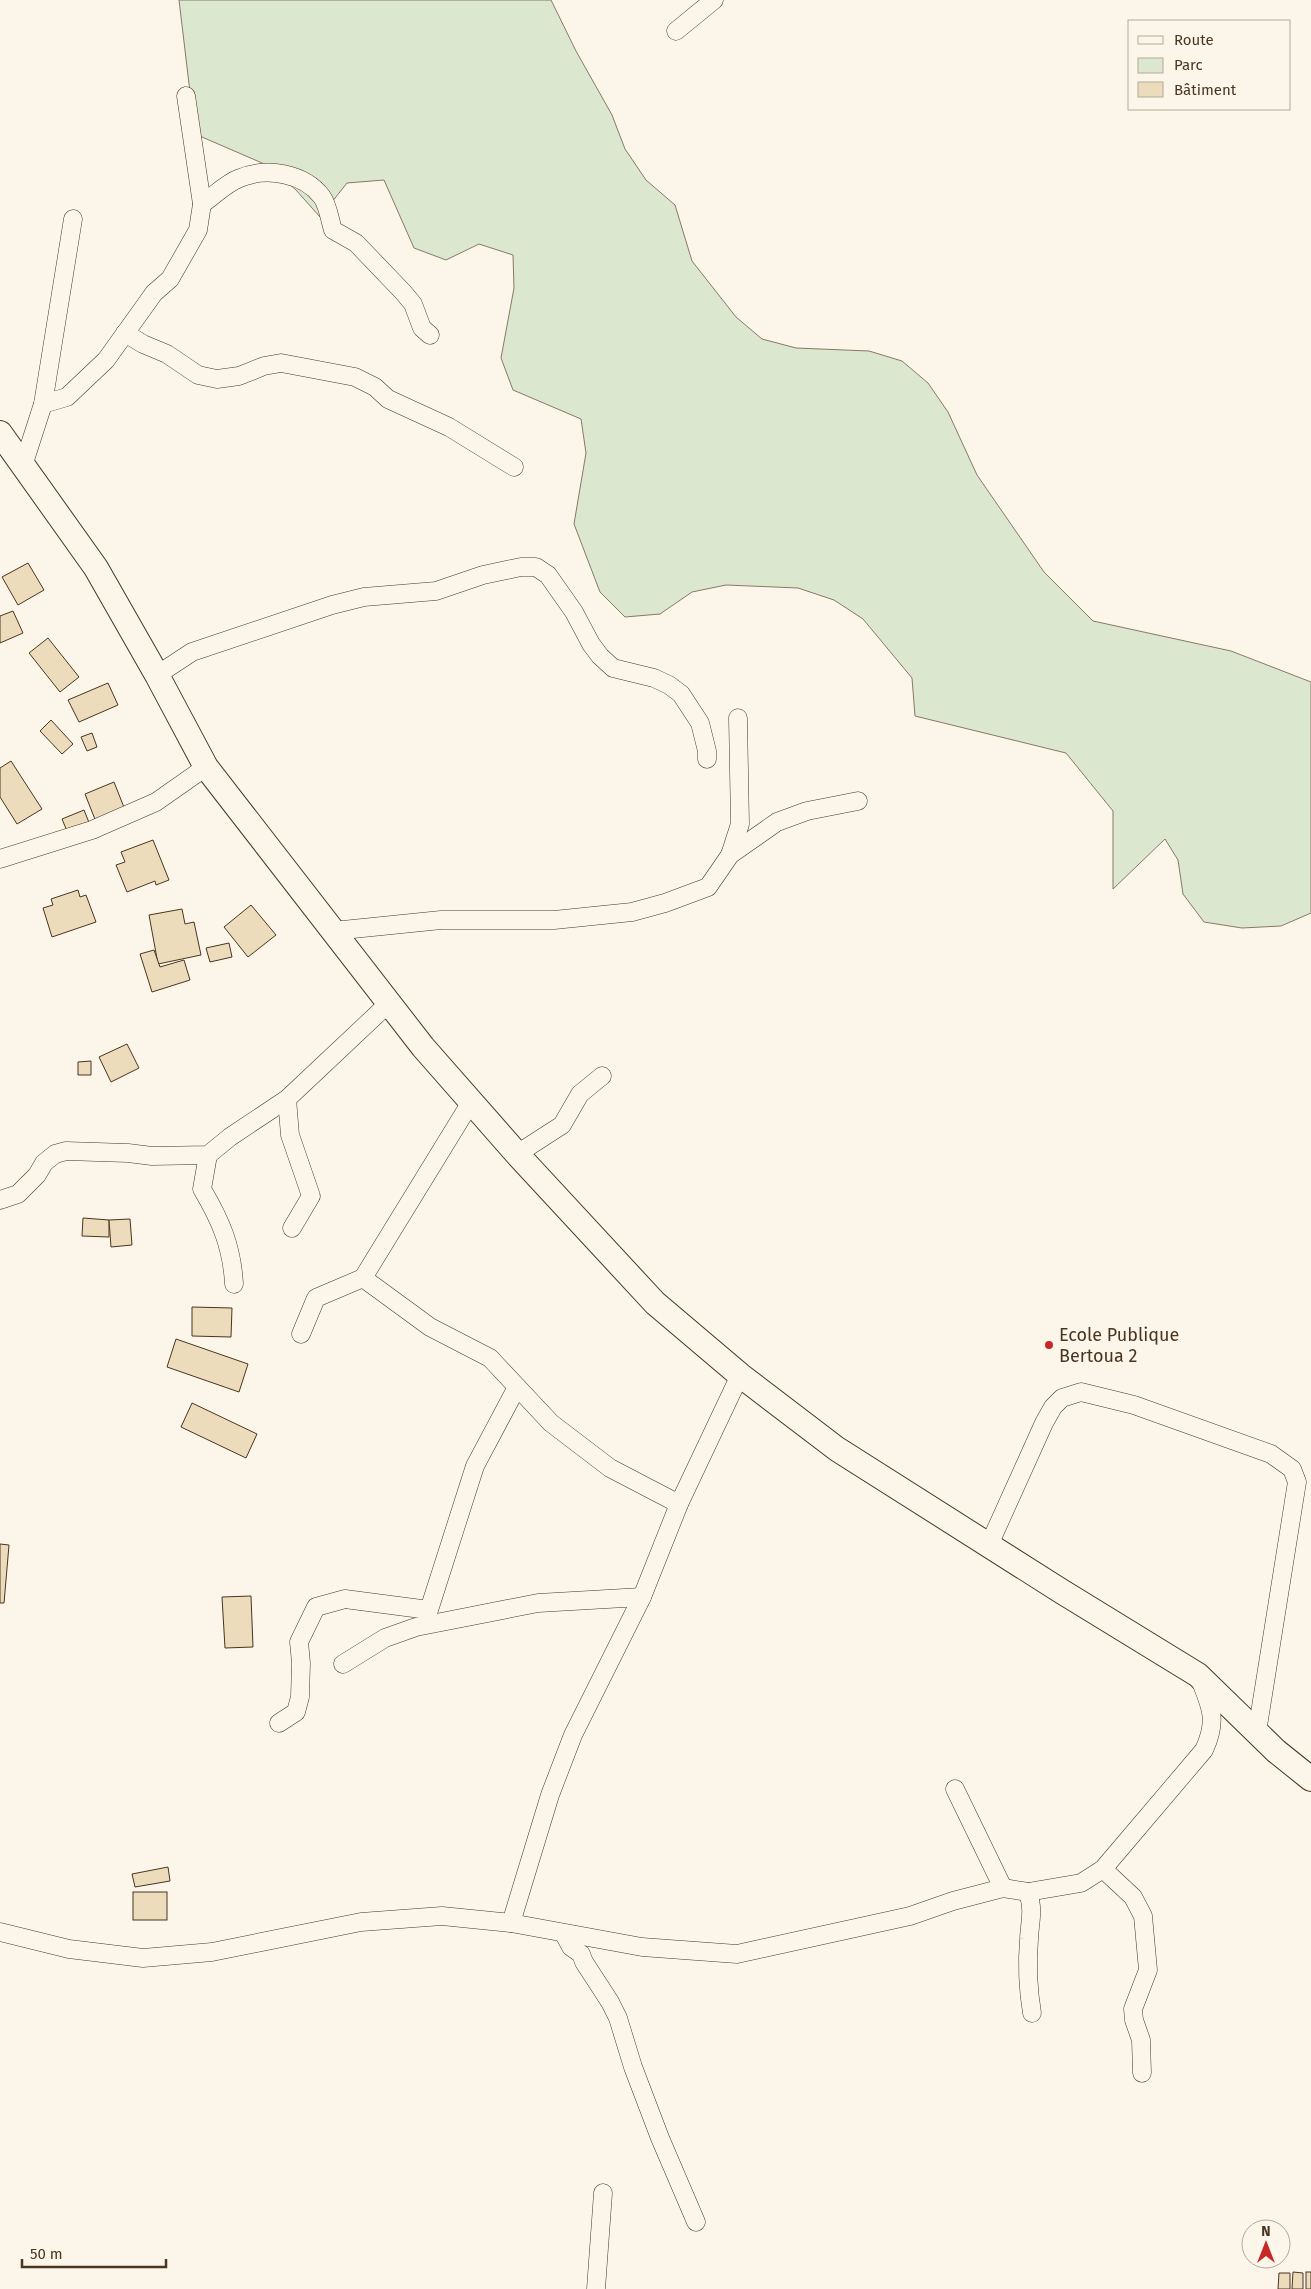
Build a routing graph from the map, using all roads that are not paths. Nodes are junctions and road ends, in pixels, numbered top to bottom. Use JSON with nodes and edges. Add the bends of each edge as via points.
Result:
{"nodes":[{"id":1,"x":714,"y":0,"type":"edge"},
{"id":2,"x":676,"y":31,"type":"dead end"},
{"id":3,"x":186,"y":96,"type":"dead end"},
{"id":4,"x":202,"y":204,"type":"junction"},
{"id":5,"x":73,"y":219,"type":"dead end"},
{"id":6,"x":125,"y":332,"type":"junction"},
{"id":7,"x":430,"y":335,"type":"dead end"},
{"id":8,"x":43,"y":404,"type":"junction"},
{"id":9,"x":0,"y":433,"type":"edge"},
{"id":10,"x":23,"y":466,"type":"junction"},
{"id":11,"x":514,"y":467,"type":"dead end"},
{"id":12,"x":158,"y":675,"type":"junction"},
{"id":13,"x":738,"y":718,"type":"dead end"},
{"id":14,"x":707,"y":759,"type":"dead end"},
{"id":15,"x":206,"y":767,"type":"junction"},
{"id":16,"x":858,"y":801,"type":"dead end"},
{"id":17,"x":730,"y":855,"type":"junction"},
{"id":18,"x":0,"y":859,"type":"edge"},
{"id":19,"x":333,"y":931,"type":"junction"},
{"id":20,"x":389,"y":1003,"type":"junction"},
{"id":21,"x":602,"y":1076,"type":"dead end"},
{"id":22,"x":287,"y":1099,"type":"junction"},
{"id":23,"x":471,"y":1102,"type":"junction"},
{"id":24,"x":517,"y":1154,"type":"junction"},
{"id":25,"x":208,"y":1155,"type":"junction"},
{"id":26,"x":0,"y":1200,"type":"edge"},
{"id":27,"x":292,"y":1228,"type":"dead end"},
{"id":28,"x":363,"y":1278,"type":"junction"},
{"id":29,"x":234,"y":1284,"type":"dead end"},
{"id":30,"x":301,"y":1334,"type":"dead end"},
{"id":31,"x":740,"y":1375,"type":"junction"},
{"id":32,"x":517,"y":1387,"type":"junction"},
{"id":33,"x":679,"y":1504,"type":"junction"},
{"id":34,"x":989,"y":1546,"type":"junction"},
{"id":35,"x":642,"y":1596,"type":"junction"},
{"id":36,"x":343,"y":1664,"type":"dead end"},
{"id":37,"x":1198,"y":1674,"type":"junction"},
{"id":38,"x":279,"y":1723,"type":"dead end"},
{"id":39,"x":1256,"y":1732,"type":"junction"},
{"id":40,"x":1311,"y":1779,"type":"edge"},
{"id":41,"x":955,"y":1789,"type":"dead end"},
{"id":42,"x":1102,"y":1869,"type":"junction"},
{"id":43,"x":1003,"y":1888,"type":"junction"},
{"id":44,"x":1028,"y":1892,"type":"junction"},
{"id":45,"x":511,"y":1923,"type":"junction"},
{"id":46,"x":0,"y":1932,"type":"edge"},
{"id":47,"x":564,"y":1934,"type":"junction"},
{"id":48,"x":1032,"y":2013,"type":"dead end"},
{"id":49,"x":1142,"y":2073,"type":"dead end"},
{"id":50,"x":603,"y":2193,"type":"dead end"},
{"id":51,"x":696,"y":2222,"type":"dead end"},
{"id":52,"x":596,"y":2289,"type":"edge"}],
"edges":[{"from":1,"to":2,"type":"street"},
{"from":3,"to":4,"type":"street"},
{"from":4,"to":6,"type":"street","via":[[198,230],[170,279],[154,293]]},
{"from":4,"to":7,"type":"street","via":[[231,182],[254,174],[283,174],[305,183],[323,198],[333,230],[356,243],[403,292],[413,304],[422,328]]},
{"from":5,"to":8,"type":"street"},
{"from":6,"to":8,"type":"street","via":[[106,360],[67,397]]},
{"from":6,"to":11,"type":"street","via":[[198,375],[217,379],[281,363],[355,377],[388,398],[449,427]]},
{"from":8,"to":10,"type":"street"},
{"from":9,"to":10,"type":"street"},
{"from":10,"to":12,"type":"street","via":[[96,568]]},
{"from":12,"to":14,"type":"street","via":[[192,652],[332,605],[364,597],[436,591],[483,576],[521,567],[536,567],[548,574],[591,644],[613,668],[654,678],[681,694],[700,723]]},
{"from":12,"to":15,"type":"street"},
{"from":13,"to":17,"type":"street","via":[[740,824]]},
{"from":15,"to":18,"type":"street","via":[[156,802],[92,830]]},
{"from":15,"to":19,"type":"street"},
{"from":16,"to":17,"type":"street","via":[[807,811],[777,822]]},
{"from":17,"to":19,"type":"street","via":[[708,888],[632,912],[554,920],[441,920]]},
{"from":19,"to":20,"type":"street"},
{"from":20,"to":22,"type":"street"},
{"from":20,"to":23,"type":"street"},
{"from":21,"to":24,"type":"street","via":[[580,1094],[562,1125]]},
{"from":22,"to":25,"type":"street"},
{"from":22,"to":27,"type":"street","via":[[290,1136],[311,1196]]},
{"from":23,"to":24,"type":"street"},
{"from":23,"to":28,"type":"street"},
{"from":24,"to":31,"type":"street","via":[[654,1303]]},
{"from":25,"to":26,"type":"street","via":[[152,1156],[66,1151],[55,1154],[44,1163],[18,1194]]},
{"from":25,"to":29,"type":"street","via":[[202,1189],[217,1214],[232,1258]]},
{"from":28,"to":30,"type":"street","via":[[316,1298]]},
{"from":28,"to":32,"type":"street","via":[[430,1327],[490,1358]]},
{"from":31,"to":33,"type":"street"},
{"from":31,"to":34,"type":"street","via":[[837,1449]]},
{"from":32,"to":33,"type":"street","via":[[551,1423],[610,1468]]},
{"from":32,"to":38,"type":"street","via":[[475,1466],[429,1610],[344,1599],[316,1607],[299,1642],[300,1697],[296,1712]]},
{"from":33,"to":35,"type":"street"},
{"from":34,"to":37,"type":"street"},
{"from":34,"to":39,"type":"street","via":[[1044,1423],[1062,1398],[1081,1392],[1134,1405],[1271,1454],[1292,1469],[1297,1482]]},
{"from":35,"to":36,"type":"street","via":[[538,1603],[416,1627],[385,1638]]},
{"from":35,"to":45,"type":"street","via":[[573,1735],[550,1795]]},
{"from":37,"to":39,"type":"street"},
{"from":37,"to":42,"type":"street","via":[[1213,1720],[1204,1750]]},
{"from":39,"to":40,"type":"street"},
{"from":41,"to":43,"type":"street"},
{"from":42,"to":44,"type":"street","via":[[1081,1884]]},
{"from":42,"to":49,"type":"street","via":[[1133,1897],[1143,1916],[1148,1970],[1133,2009],[1141,2040]]},
{"from":43,"to":44,"type":"street"},
{"from":43,"to":47,"type":"street","via":[[910,1916],[737,1954],[642,1947]]},
{"from":44,"to":48,"type":"street","via":[[1033,1908],[1029,1939]]},
{"from":45,"to":46,"type":"street","via":[[442,1916],[361,1922],[212,1952],[143,1958],[69,1949]]},
{"from":45,"to":47,"type":"street"},
{"from":47,"to":51,"type":"street","via":[[571,1947],[581,1954],[618,2018],[632,2067]]},
{"from":50,"to":52,"type":"street"}]}
